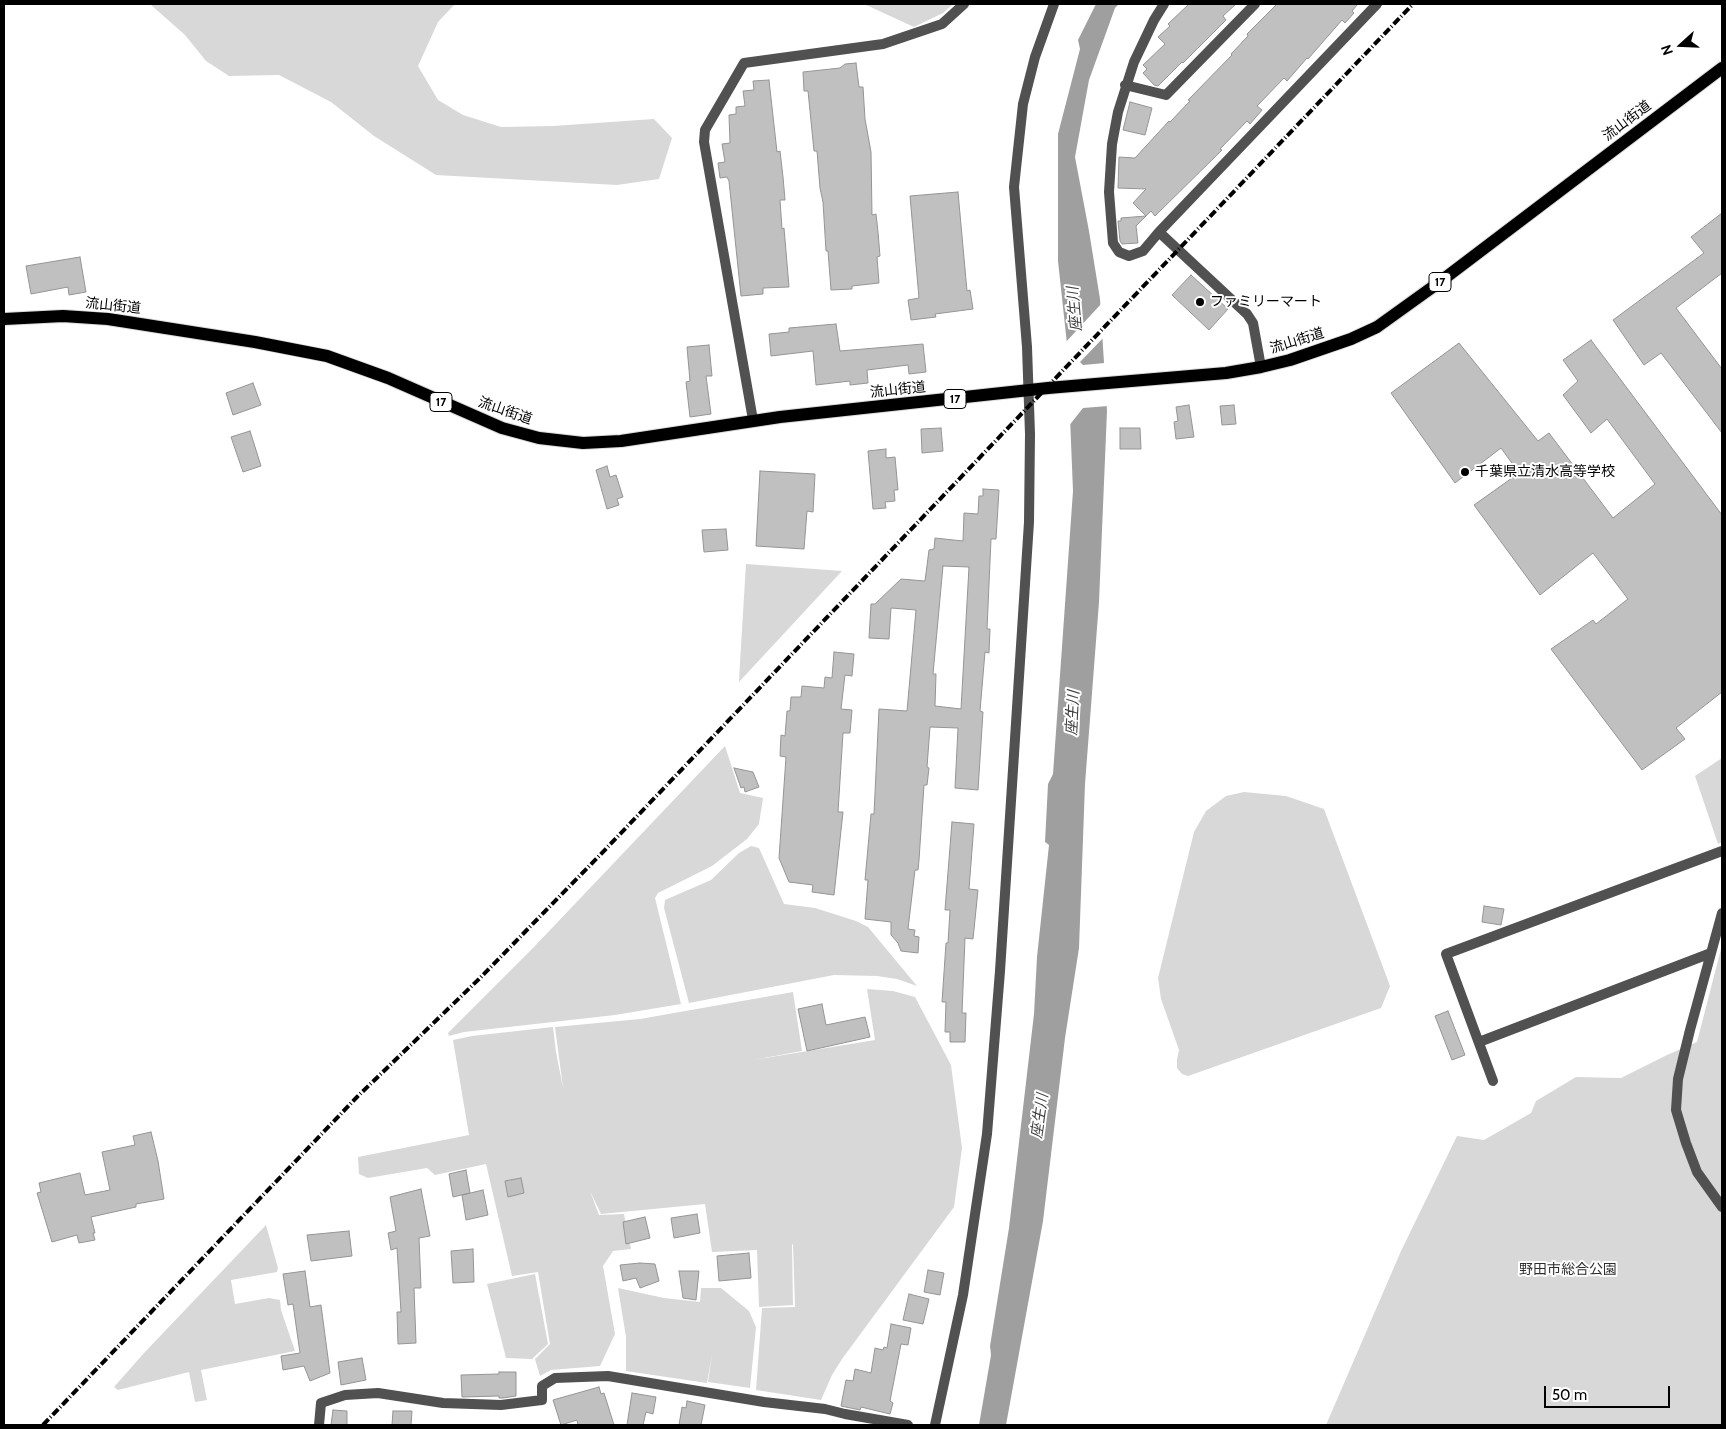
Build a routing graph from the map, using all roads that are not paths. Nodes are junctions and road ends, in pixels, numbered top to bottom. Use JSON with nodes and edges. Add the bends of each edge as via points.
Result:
{"nodes":[{"id":1,"x":964,"y":4,"type":"edge"},
{"id":2,"x":1054,"y":4,"type":"edge"},
{"id":3,"x":1164,"y":4,"type":"edge"},
{"id":4,"x":1254,"y":4,"type":"edge"},
{"id":5,"x":1377,"y":4,"type":"edge"},
{"id":6,"x":1722,"y":68,"type":"edge"},
{"id":7,"x":1125,"y":85,"type":"junction"},
{"id":8,"x":1160,"y":232,"type":"junction"},
{"id":9,"x":4,"y":319,"type":"edge"},
{"id":10,"x":1261,"y":367,"type":"junction"},
{"id":11,"x":1029,"y":391,"type":"junction"},
{"id":12,"x":753,"y":420,"type":"junction"},
{"id":13,"x":1722,"y":851,"type":"edge"},
{"id":14,"x":1722,"y":914,"type":"edge"},
{"id":15,"x":1711,"y":953,"type":"junction"},
{"id":16,"x":1479,"y":1042,"type":"junction"},
{"id":17,"x":1493,"y":1081,"type":"dead end"},
{"id":18,"x":1722,"y":1207,"type":"edge"},
{"id":19,"x":319,"y":1425,"type":"edge"},
{"id":20,"x":908,"y":1425,"type":"edge"},
{"id":21,"x":935,"y":1425,"type":"edge"}],
"edges":[{"from":1,"to":12,"type":"street","via":[[942,24],[884,44],[744,63],[705,130]]},
{"from":2,"to":11,"type":"street","via":[[1023,104],[1014,187]]},
{"from":3,"to":7,"type":"street"},
{"from":4,"to":7,"type":"street","via":[[1166,95]]},
{"from":5,"to":8,"type":"street"},
{"from":6,"to":10,"type":"main road","name":"流山街道","number":"17","via":[[1377,327],[1351,339]]},
{"from":7,"to":8,"type":"street","via":[[1112,144],[1109,192],[1113,243],[1119,252],[1129,256],[1144,251]]},
{"from":8,"to":10,"type":"street","via":[[1248,314]]},
{"from":9,"to":12,"type":"main road","name":"流山街道","number":"17","via":[[63,316],[108,319],[327,356],[388,378],[502,428],[539,438],[582,443],[621,440]]},
{"from":10,"to":11,"type":"main road","name":"流山街道","number":"17"},
{"from":11,"to":12,"type":"main road","name":"流山街道","number":"17"},
{"from":11,"to":21,"type":"street","via":[[1030,522],[988,1125],[963,1295]]},
{"from":13,"to":16,"type":"street","via":[[1446,954]]},
{"from":14,"to":15,"type":"street"},
{"from":15,"to":16,"type":"street"},
{"from":15,"to":18,"type":"street","via":[[1678,1079],[1676,1110],[1697,1172]]},
{"from":16,"to":17,"type":"street"},
{"from":19,"to":20,"type":"street","via":[[321,1403],[345,1395],[378,1393],[443,1403],[501,1405],[542,1400],[542,1386],[555,1378],[608,1376]]}]}
